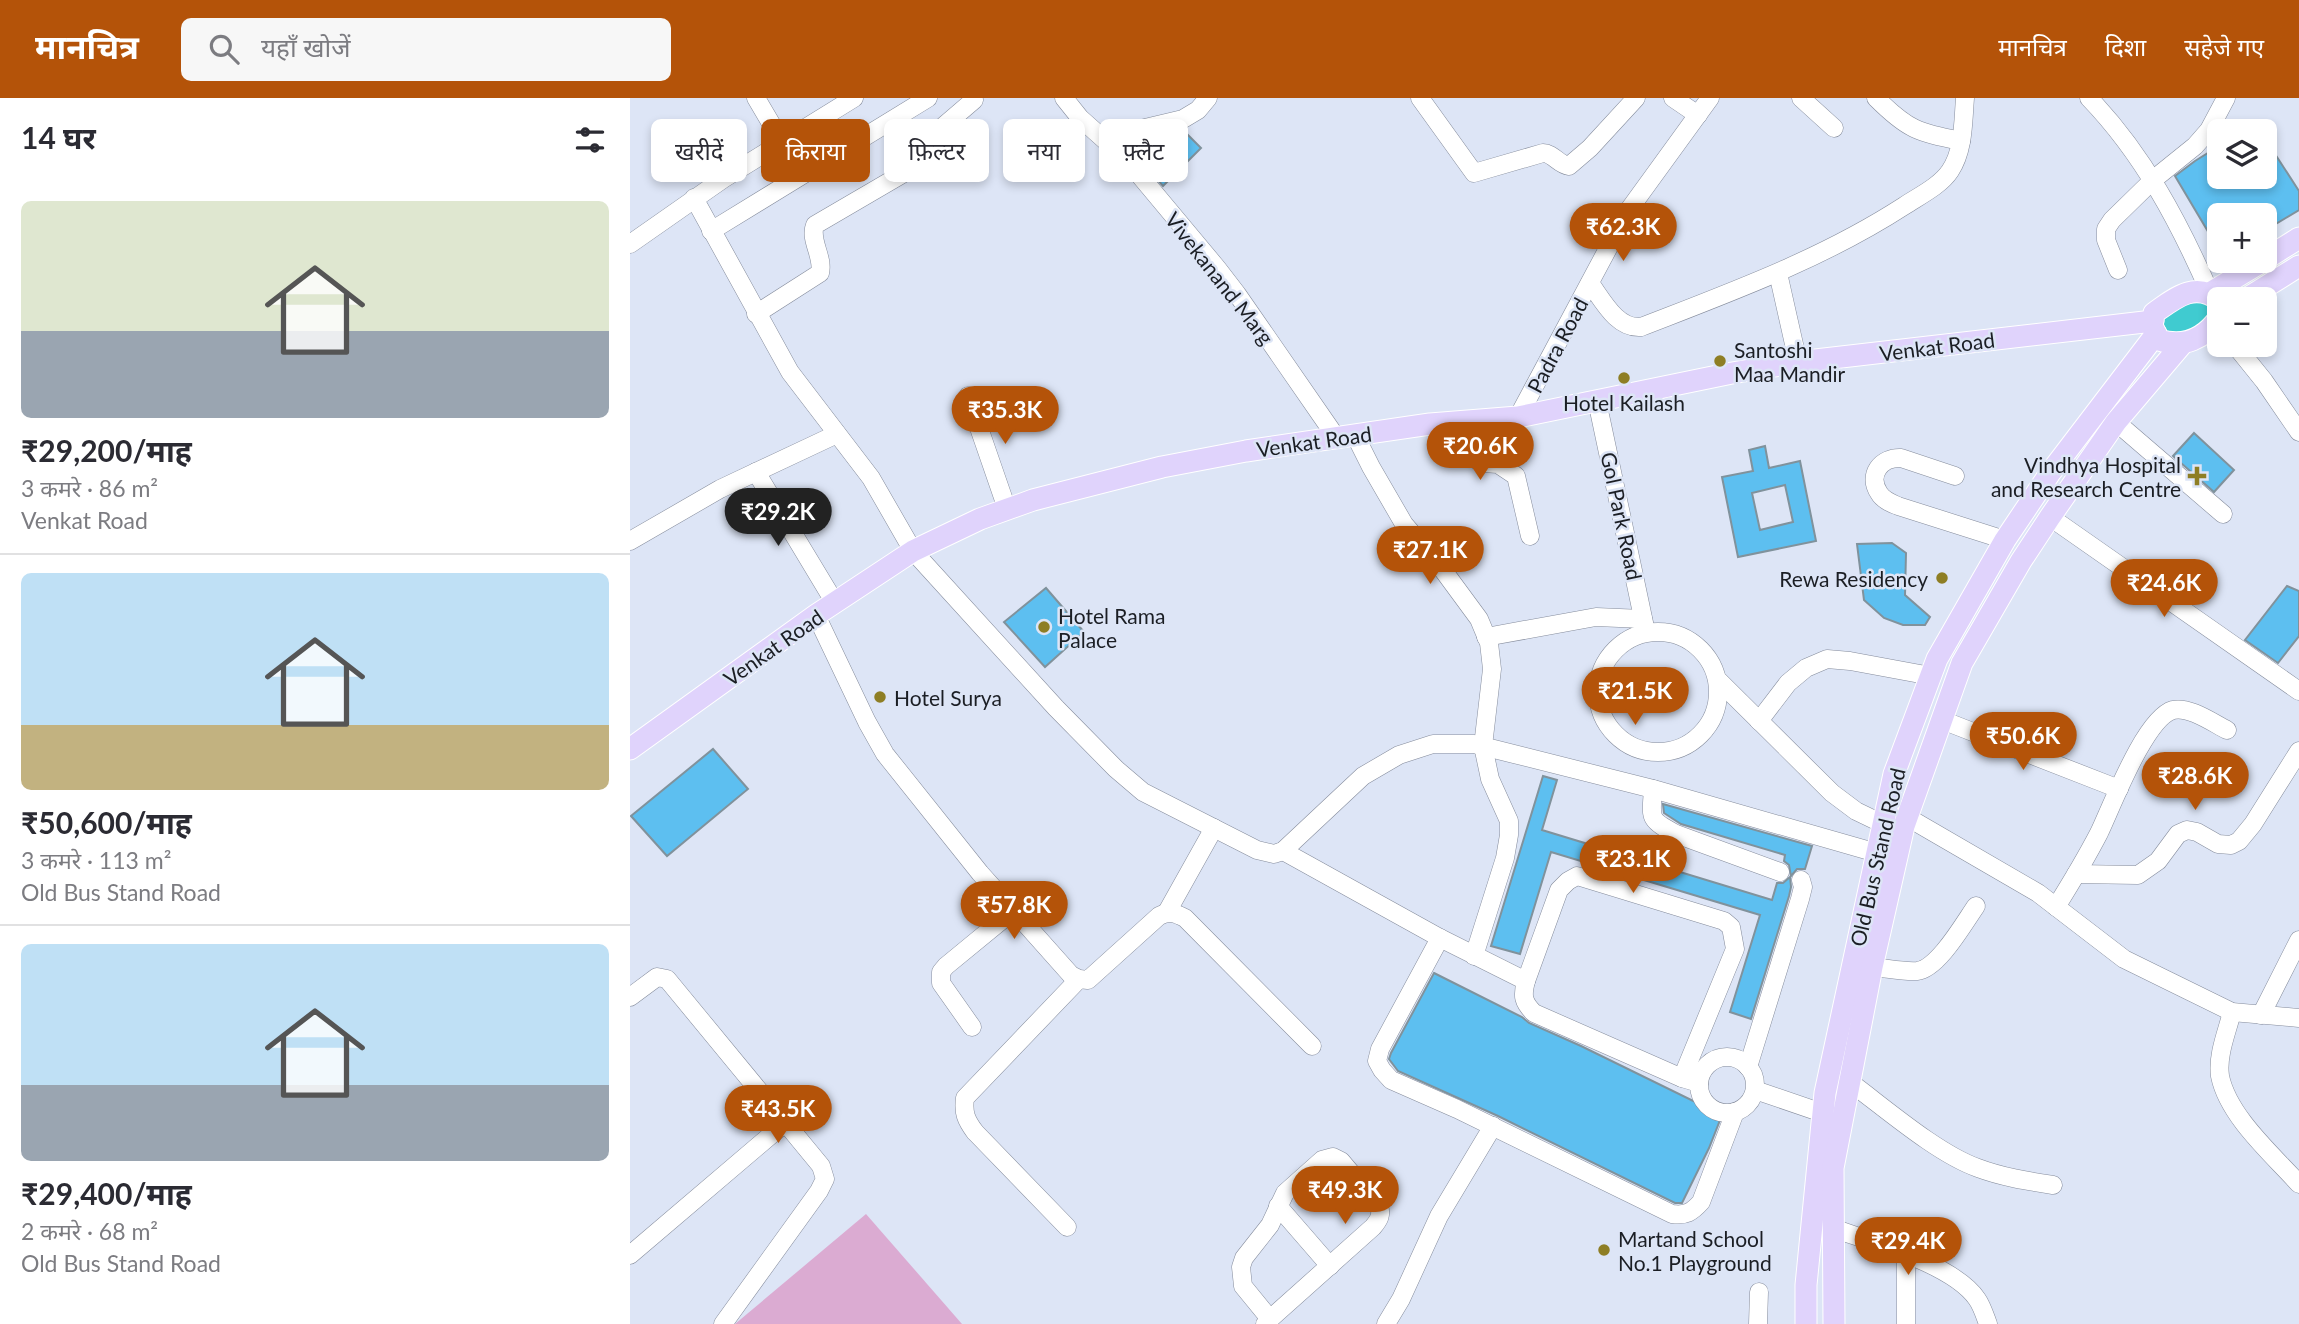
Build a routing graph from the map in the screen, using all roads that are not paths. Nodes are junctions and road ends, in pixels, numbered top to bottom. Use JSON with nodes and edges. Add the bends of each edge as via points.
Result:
{"nodes":[{"id":1,"x":756,"y":98,"type":"edge"},
{"id":2,"x":854,"y":98,"type":"edge"},
{"id":3,"x":928,"y":98,"type":"edge"},
{"id":4,"x":1064,"y":98,"type":"edge"},
{"id":5,"x":1208,"y":98,"type":"edge"},
{"id":6,"x":1420,"y":98,"type":"edge"},
{"id":7,"x":1636,"y":98,"type":"edge"},
{"id":8,"x":1673,"y":98,"type":"edge"},
{"id":9,"x":1710,"y":98,"type":"edge"},
{"id":10,"x":1801,"y":98,"type":"edge"},
{"id":11,"x":1876,"y":98,"type":"edge"},
{"id":12,"x":1965,"y":98,"type":"edge"},
{"id":13,"x":2088,"y":98,"type":"edge"},
{"id":14,"x":2226,"y":98,"type":"edge"},
{"id":15,"x":974,"y":100,"type":"dead end"},
{"id":16,"x":1698,"y":115,"type":"junction"},
{"id":17,"x":768,"y":119,"type":"edge"},
{"id":18,"x":820,"y":119,"type":"edge"},
{"id":19,"x":1183,"y":119,"type":"edge"},
{"id":20,"x":1834,"y":128,"type":"dead end"},
{"id":21,"x":1099,"y":135,"type":"edge"},
{"id":22,"x":1961,"y":141,"type":"junction"},
{"id":23,"x":761,"y":155,"type":"edge"},
{"id":24,"x":2154,"y":179,"type":"junction"},
{"id":25,"x":1145,"y":182,"type":"edge"},
{"id":26,"x":694,"y":198,"type":"junction"},
{"id":27,"x":711,"y":231,"type":"junction"},
{"id":28,"x":2299,"y":238,"type":"edge"},
{"id":29,"x":630,"y":244,"type":"edge"},
{"id":30,"x":2277,"y":252,"type":"edge"},
{"id":31,"x":2299,"y":266,"type":"edge"},
{"id":32,"x":2118,"y":270,"type":"dead end"},
{"id":33,"x":1778,"y":273,"type":"junction"},
{"id":34,"x":2252,"y":273,"type":"edge"},
{"id":35,"x":1590,"y":283,"type":"junction"},
{"id":36,"x":2207,"y":287,"type":"edge"},
{"id":37,"x":2239,"y":287,"type":"edge"},
{"id":38,"x":2265,"y":287,"type":"edge"},
{"id":39,"x":2207,"y":302,"type":"edge"},
{"id":40,"x":756,"y":314,"type":"junction"},
{"id":41,"x":2155,"y":327,"type":"junction"},
{"id":42,"x":2207,"y":331,"type":"edge"},
{"id":43,"x":2183,"y":343,"type":"junction"},
{"id":44,"x":2244,"y":357,"type":"edge"},
{"id":45,"x":1798,"y":362,"type":"junction"},
{"id":46,"x":968,"y":396,"type":"dead end"},
{"id":47,"x":1597,"y":401,"type":"junction"},
{"id":48,"x":1518,"y":417,"type":"junction"},
{"id":49,"x":1465,"y":421,"type":"junction"},
{"id":50,"x":2116,"y":422,"type":"junction"},
{"id":51,"x":2299,"y":432,"type":"edge"},
{"id":52,"x":837,"y":434,"type":"junction"},
{"id":53,"x":1345,"y":436,"type":"junction"},
{"id":54,"x":756,"y":472,"type":"junction"},
{"id":55,"x":1955,"y":476,"type":"dead end"},
{"id":56,"x":1007,"y":509,"type":"junction"},
{"id":57,"x":2223,"y":514,"type":"dead end"},
{"id":58,"x":2050,"y":517,"type":"junction"},
{"id":59,"x":1530,"y":536,"type":"dead end"},
{"id":60,"x":2005,"y":540,"type":"junction"},
{"id":61,"x":630,"y":541,"type":"edge"},
{"id":62,"x":913,"y":551,"type":"junction"},
{"id":63,"x":835,"y":603,"type":"junction"},
{"id":64,"x":816,"y":615,"type":"junction"},
{"id":65,"x":1645,"y":626,"type":"junction"},
{"id":66,"x":1486,"y":637,"type":"junction"},
{"id":67,"x":1931,"y":677,"type":"junction"},
{"id":68,"x":1717,"y":679,"type":"junction"},
{"id":69,"x":2299,"y":691,"type":"edge"},
{"id":70,"x":1942,"y":720,"type":"junction"},
{"id":71,"x":1759,"y":721,"type":"junction"},
{"id":72,"x":2227,"y":730,"type":"dead end"},
{"id":73,"x":1483,"y":746,"type":"junction"},
{"id":74,"x":630,"y":748,"type":"edge"},
{"id":75,"x":2299,"y":751,"type":"edge"},
{"id":76,"x":1653,"y":789,"type":"junction"},
{"id":77,"x":2119,"y":789,"type":"junction"},
{"id":78,"x":1907,"y":817,"type":"junction"},
{"id":79,"x":1884,"y":820,"type":"junction"},
{"id":80,"x":1214,"y":828,"type":"junction"},
{"id":81,"x":1283,"y":851,"type":"junction"},
{"id":82,"x":1877,"y":853,"type":"junction"},
{"id":83,"x":1780,"y":872,"type":"dead end"},
{"id":84,"x":2076,"y":874,"type":"junction"},
{"id":85,"x":1801,"y":880,"type":"dead end"},
{"id":86,"x":1976,"y":906,"type":"dead end"},
{"id":87,"x":2056,"y":907,"type":"junction"},
{"id":88,"x":1013,"y":911,"type":"junction"},
{"id":89,"x":1167,"y":912,"type":"junction"},
{"id":90,"x":1440,"y":938,"type":"junction"},
{"id":91,"x":2299,"y":940,"type":"edge"},
{"id":92,"x":1474,"y":956,"type":"junction"},
{"id":93,"x":1872,"y":967,"type":"junction"},
{"id":94,"x":1079,"y":979,"type":"junction"},
{"id":95,"x":1526,"y":981,"type":"junction"},
{"id":96,"x":630,"y":997,"type":"edge"},
{"id":97,"x":2232,"y":1012,"type":"junction"},
{"id":98,"x":2261,"y":1015,"type":"junction"},
{"id":99,"x":2298,"y":1016,"type":"edge"},
{"id":100,"x":972,"y":1027,"type":"dead end"},
{"id":101,"x":1312,"y":1046,"type":"dead end"},
{"id":102,"x":1748,"y":1067,"type":"junction"},
{"id":103,"x":1690,"y":1081,"type":"junction"},
{"id":104,"x":1850,"y":1083,"type":"junction"},
{"id":105,"x":1755,"y":1090,"type":"junction"},
{"id":106,"x":1735,"y":1112,"type":"junction"},
{"id":107,"x":1822,"y":1112,"type":"junction"},
{"id":108,"x":1843,"y":1122,"type":"junction"},
{"id":109,"x":785,"y":1124,"type":"junction"},
{"id":110,"x":1493,"y":1126,"type":"junction"},
{"id":111,"x":2299,"y":1184,"type":"edge"},
{"id":112,"x":2053,"y":1185,"type":"dead end"},
{"id":113,"x":1278,"y":1206,"type":"junction"},
{"id":114,"x":1067,"y":1227,"type":"dead end"},
{"id":115,"x":1833,"y":1228,"type":"junction"},
{"id":116,"x":630,"y":1255,"type":"edge"},
{"id":117,"x":1906,"y":1256,"type":"junction"},
{"id":118,"x":1329,"y":1266,"type":"junction"},
{"id":119,"x":1759,"y":1292,"type":"dead end"},
{"id":120,"x":1268,"y":1322,"type":"edge"},
{"id":121,"x":723,"y":1324,"type":"edge"},
{"id":122,"x":1386,"y":1324,"type":"edge"},
{"id":123,"x":1758,"y":1324,"type":"edge"},
{"id":124,"x":1806,"y":1324,"type":"edge"},
{"id":125,"x":1834,"y":1324,"type":"edge"},
{"id":126,"x":1906,"y":1324,"type":"edge"},
{"id":127,"x":1988,"y":1324,"type":"edge"}],
"edges":[{"from":1,"to":17,"type":"street"},
{"from":2,"to":18,"type":"street"},
{"from":3,"to":27,"type":"street"},
{"from":4,"to":21,"type":"street","name":"Vivekanand Marg"},
{"from":5,"to":19,"type":"street"},
{"from":6,"to":7,"type":"street","via":[[1474,173],[1543,153],[1569,166]]},
{"from":8,"to":16,"type":"street"},
{"from":9,"to":16,"type":"street","name":"Padra Road"},
{"from":10,"to":20,"type":"street"},
{"from":11,"to":22,"type":"street","via":[[1907,127]]},
{"from":12,"to":22,"type":"street"},
{"from":13,"to":24,"type":"street"},
{"from":14,"to":24,"type":"street","via":[[2195,146]]},
{"from":15,"to":40,"type":"street","via":[[925,142],[916,166],[816,225],[813,232],[820,273]]},
{"from":16,"to":35,"type":"street","name":"Padra Road","via":[[1629,211]]},
{"from":22,"to":33,"type":"street","via":[[1949,172],[1934,187],[1872,227]]},
{"from":23,"to":26,"type":"street"},
{"from":24,"to":32,"type":"street","via":[[2106,229]]},
{"from":24,"to":36,"type":"street"},
{"from":25,"to":53,"type":"street","name":"Vivekanand Marg"},
{"from":26,"to":27,"type":"street"},
{"from":26,"to":29,"type":"street"},
{"from":27,"to":40,"type":"street"},
{"from":28,"to":30,"type":"main road"},
{"from":31,"to":38,"type":"main road"},
{"from":33,"to":35,"type":"street","via":[[1634,328],[1615,316]]},
{"from":33,"to":45,"type":"street"},
{"from":34,"to":37,"type":"main road"},
{"from":35,"to":48,"type":"street","name":"Padra Road"},
{"from":39,"to":41,"type":"main road","via":[[2194,291],[2174,298],[2154,313]]},
{"from":40,"to":52,"type":"street","via":[[790,372]]},
{"from":41,"to":43,"type":"main road","name":"Venkat Road","via":[[2160,340]]},
{"from":41,"to":45,"type":"main road","name":"Venkat Road"},
{"from":41,"to":60,"type":"main road","name":"Old Bus Stand Road"},
{"from":42,"to":43,"type":"main road"},
{"from":43,"to":50,"type":"main road","name":"Old Bus Stand Road"},
{"from":44,"to":51,"type":"street"},
{"from":45,"to":47,"type":"main road","name":"Venkat Road"},
{"from":46,"to":56,"type":"street"},
{"from":47,"to":48,"type":"main road","name":"Venkat Road"},
{"from":47,"to":65,"type":"street","name":"Gol Park Road"},
{"from":48,"to":49,"type":"main road","name":"Venkat Road"},
{"from":49,"to":53,"type":"main road","name":"Venkat Road"},
{"from":49,"to":59,"type":"street","via":[[1467,449],[1473,458],[1499,464],[1516,477]]},
{"from":50,"to":57,"type":"street"},
{"from":50,"to":58,"type":"main road","name":"Old Bus Stand Road"},
{"from":52,"to":54,"type":"street"},
{"from":52,"to":62,"type":"street","via":[[871,478]]},
{"from":53,"to":56,"type":"main road","name":"Venkat Road","via":[[1163,467]]},
{"from":53,"to":66,"type":"street","name":"Vivekanand Marg","via":[[1405,524],[1479,619]]},
{"from":54,"to":61,"type":"street"},
{"from":54,"to":63,"type":"street"},
{"from":55,"to":60,"type":"street","via":[[1891,458],[1878,467],[1875,481],[1885,500],[1898,506]]},
{"from":56,"to":62,"type":"main road","name":"Venkat Road"},
{"from":58,"to":69,"type":"street"},
{"from":58,"to":70,"type":"main road","name":"Old Bus Stand Road","via":[[1962,663]]},
{"from":60,"to":67,"type":"main road","name":"Old Bus Stand Road"},
{"from":62,"to":63,"type":"main road","name":"Venkat Road"},
{"from":62,"to":80,"type":"street","via":[[1116,769],[1143,792]]},
{"from":63,"to":64,"type":"main road","name":"Venkat Road"},
{"from":64,"to":74,"type":"main road","name":"Venkat Road"},
{"from":64,"to":88,"type":"street","via":[[885,754]]},
{"from":65,"to":66,"type":"street","via":[[1596,617]]},
{"from":65,"to":68,"type":"street","via":[[1692,641],[1708,658]]},
{"from":65,"to":68,"type":"street","via":[[1607,658],[1598,680],[1602,715],[1624,743],[1646,752],[1670,752],[1692,743],[1709,726],[1718,703]]},
{"from":66,"to":73,"type":"street","name":"Vivekanand Marg","via":[[1492,669]]},
{"from":67,"to":71,"type":"street","via":[[1827,659],[1806,668],[1788,684]]},
{"from":67,"to":79,"type":"main road","name":"Old Bus Stand Road","via":[[1894,774]]},
{"from":68,"to":71,"type":"street"},
{"from":70,"to":77,"type":"street"},
{"from":70,"to":78,"type":"main road","name":"Old Bus Stand Road"},
{"from":71,"to":79,"type":"street","via":[[1832,793],[1856,811]]},
{"from":72,"to":77,"type":"street","via":[[2188,712],[2175,709],[2162,715]]},
{"from":73,"to":76,"type":"street"},
{"from":73,"to":81,"type":"street","via":[[1433,744],[1399,755],[1363,776]]},
{"from":73,"to":92,"type":"street","name":"Vivekanand Marg","via":[[1490,779],[1509,821],[1509,835]]},
{"from":75,"to":84,"type":"street","via":[[2239,842],[2218,844],[2187,830],[2138,875]]},
{"from":76,"to":82,"type":"street"},
{"from":76,"to":83,"type":"street","via":[[1651,816],[1663,827]]},
{"from":77,"to":84,"type":"street"},
{"from":78,"to":79,"type":"street"},
{"from":78,"to":87,"type":"street"},
{"from":78,"to":93,"type":"main road","name":"Old Bus Stand Road"},
{"from":79,"to":82,"type":"main road","name":"Old Bus Stand Road"},
{"from":80,"to":81,"type":"street","via":[[1264,853]]},
{"from":80,"to":89,"type":"street"},
{"from":81,"to":90,"type":"street"},
{"from":82,"to":107,"type":"main road","name":"Old Bus Stand Road"},
{"from":84,"to":87,"type":"street"},
{"from":85,"to":102,"type":"street","via":[[1800,899]]},
{"from":86,"to":93,"type":"street","via":[[1930,965],[1919,971]]},
{"from":87,"to":97,"type":"street","via":[[2124,960]]},
{"from":88,"to":94,"type":"street"},
{"from":88,"to":100,"type":"street","via":[[942,972],[942,983]]},
{"from":89,"to":94,"type":"street","via":[[1093,977]]},
{"from":89,"to":101,"type":"street","via":[[1185,918]]},
{"from":90,"to":92,"type":"street"},
{"from":90,"to":110,"type":"street","via":[[1377,1061],[1391,1080]]},
{"from":91,"to":98,"type":"street"},
{"from":92,"to":95,"type":"street"},
{"from":93,"to":104,"type":"main road","name":"Old Bus Stand Road"},
{"from":94,"to":114,"type":"street","via":[[965,1098],[963,1111],[975,1132]]},
{"from":95,"to":103,"type":"street","via":[[1523,995],[1534,1013]]},
{"from":95,"to":103,"type":"street","via":[[1559,890],[1577,876],[1724,921],[1731,927],[1735,949]]},
{"from":96,"to":109,"type":"street","via":[[657,977],[667,979]]},
{"from":97,"to":98,"type":"street"},
{"from":97,"to":111,"type":"street","via":[[2220,1056],[2225,1091],[2240,1118]]},
{"from":98,"to":99,"type":"street"},
{"from":102,"to":103,"type":"street","via":[[1735,1059],[1720,1058]]},
{"from":102,"to":105,"type":"street"},
{"from":103,"to":106,"type":"street","via":[[1712,1109]]},
{"from":104,"to":108,"type":"main road","name":"Old Bus Stand Road"},
{"from":104,"to":112,"type":"street","via":[[1936,1146],[1975,1167]]},
{"from":105,"to":106,"type":"street","via":[[1748,1104]]},
{"from":105,"to":107,"type":"street"},
{"from":106,"to":110,"type":"street","via":[[1701,1202],[1684,1216]]},
{"from":107,"to":108,"type":"street"},
{"from":107,"to":124,"type":"main road","name":"Old Bus Stand Road"},
{"from":108,"to":115,"type":"main road","name":"Old Bus Stand Road","via":[[1833,1168]]},
{"from":109,"to":116,"type":"street"},
{"from":109,"to":121,"type":"street","via":[[821,1166],[825,1180]]},
{"from":110,"to":122,"type":"street","via":[[1438,1216]]},
{"from":113,"to":118,"type":"street"},
{"from":113,"to":118,"type":"street","via":[[1285,1193],[1322,1160],[1333,1157],[1342,1161],[1381,1212],[1373,1227]]},
{"from":113,"to":120,"type":"street","via":[[1241,1267],[1243,1286]]},
{"from":115,"to":117,"type":"street"},
{"from":115,"to":125,"type":"main road","name":"Old Bus Stand Road"},
{"from":117,"to":126,"type":"street"},
{"from":117,"to":127,"type":"street","via":[[1960,1281],[1978,1300]]},
{"from":118,"to":120,"type":"street"},
{"from":119,"to":123,"type":"street"}]}
